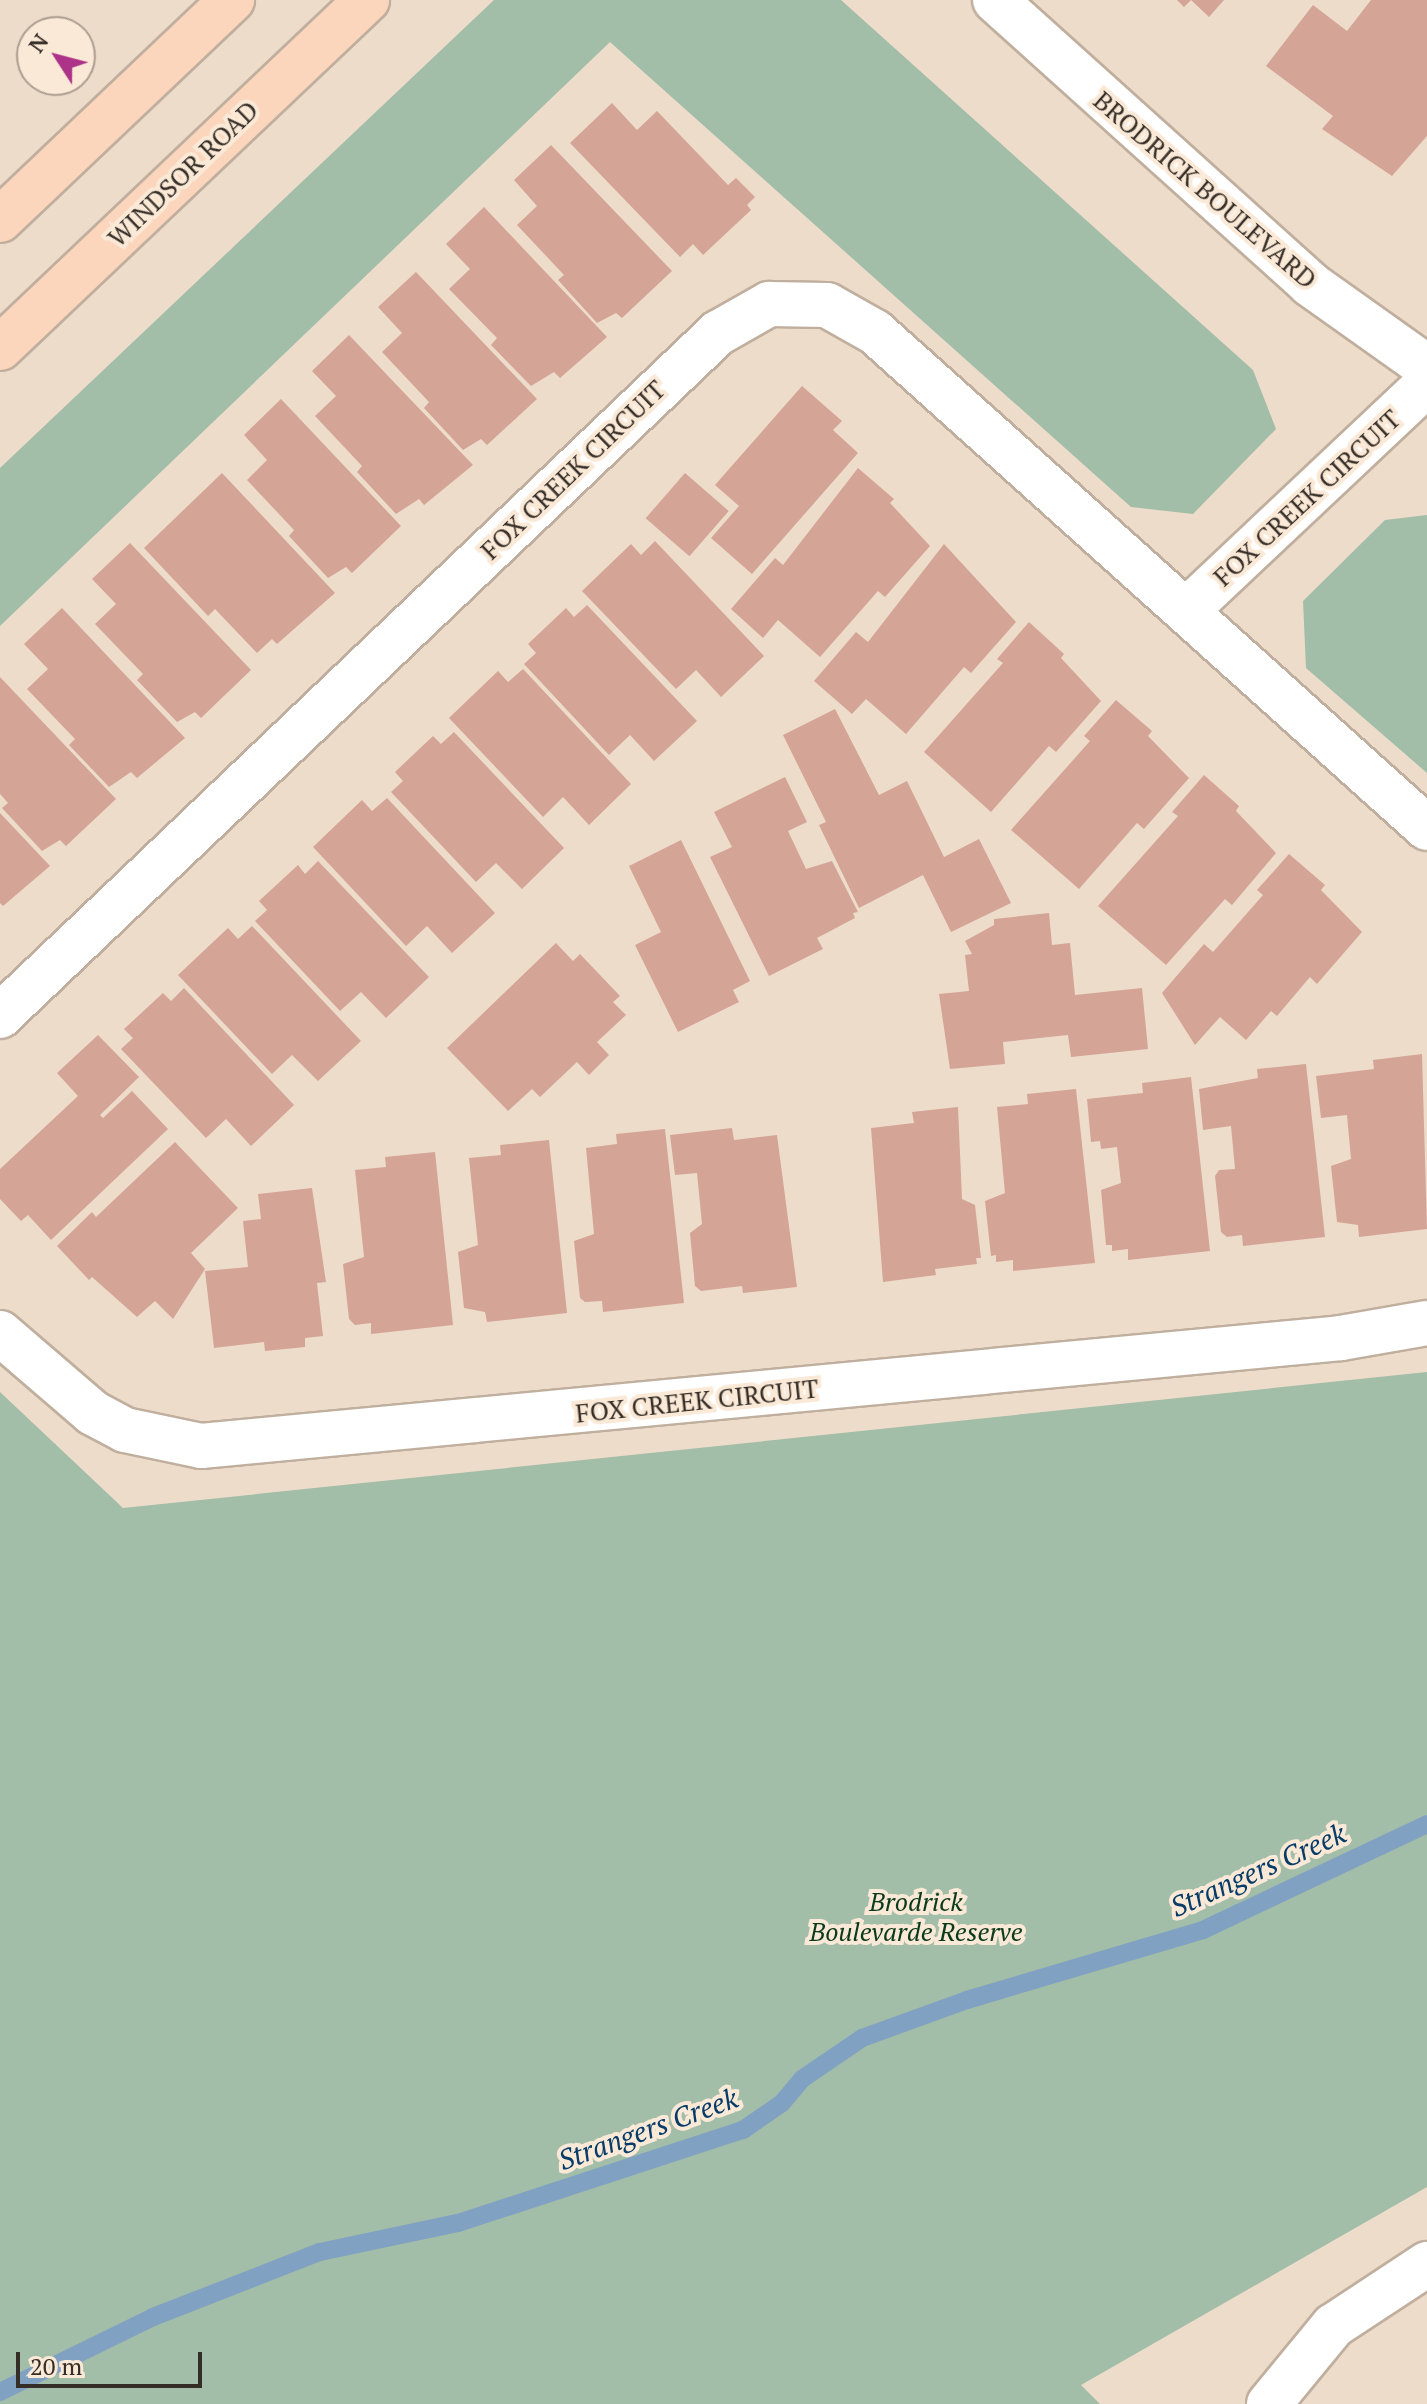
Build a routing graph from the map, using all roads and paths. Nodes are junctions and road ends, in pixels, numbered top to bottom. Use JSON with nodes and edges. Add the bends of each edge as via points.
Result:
{"nodes":[{"id":1,"x":232,"y":0,"type":"edge"},
{"id":2,"x":367,"y":0,"type":"edge"},
{"id":3,"x":995,"y":0,"type":"edge"},
{"id":4,"x":0,"y":220,"type":"edge"},
{"id":5,"x":0,"y":348,"type":"edge"},
{"id":6,"x":1427,"y":367,"type":"edge"},
{"id":7,"x":1427,"y":384,"type":"edge"},
{"id":8,"x":1186,"y":611,"type":"junction"},
{"id":9,"x":1427,"y":828,"type":"edge"},
{"id":10,"x":0,"y":1016,"type":"edge"},
{"id":11,"x":1427,"y":1323,"type":"edge"},
{"id":12,"x":0,"y":1333,"type":"edge"},
{"id":13,"x":1427,"y":2264,"type":"edge"},
{"id":14,"x":1269,"y":2404,"type":"edge"}],
"edges":[{"from":1,"to":4,"type":"main road"},
{"from":2,"to":5,"type":"main road","name":"WINDSOR ROAD"},
{"from":3,"to":6,"type":"street","name":"BRODRICK BOULEVARD","via":[[1310,284]]},
{"from":7,"to":8,"type":"street","name":"FOX CREEK CIRCUIT"},
{"from":8,"to":9,"type":"street","name":"FOX CREEK CIRCUIT"},
{"from":8,"to":10,"type":"street","name":"FOX CREEK CIRCUIT","via":[[853,315],[799,300],[769,304],[718,333]]},
{"from":11,"to":12,"type":"street","name":"FOX CREEK CIRCUIT","via":[[1325,1340],[201,1446],[125,1430],[93,1413]]},
{"from":13,"to":14,"type":"street","via":[[1333,2326]]}]}
